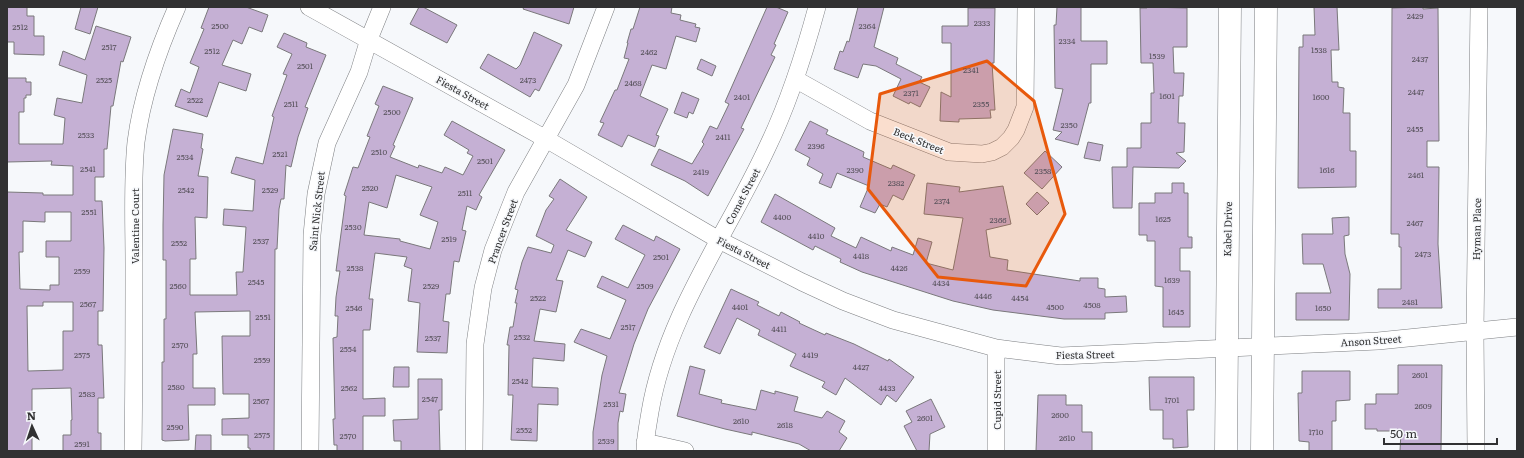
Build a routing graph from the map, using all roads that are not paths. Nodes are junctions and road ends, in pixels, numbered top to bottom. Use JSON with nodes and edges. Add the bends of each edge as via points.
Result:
{"nodes":[{"id":1,"x":177,"y":7,"type":"edge"},
{"id":2,"x":309,"y":7,"type":"edge"},
{"id":3,"x":382,"y":7,"type":"edge"},
{"id":4,"x":606,"y":7,"type":"edge"},
{"id":5,"x":817,"y":7,"type":"edge"},
{"id":6,"x":1026,"y":7,"type":"edge"},
{"id":7,"x":1230,"y":7,"type":"edge"},
{"id":8,"x":1266,"y":7,"type":"edge"},
{"id":9,"x":1479,"y":7,"type":"edge"},
{"id":10,"x":369,"y":39,"type":"junction"},
{"id":11,"x":795,"y":79,"type":"junction"},
{"id":12,"x":546,"y":139,"type":"junction"},
{"id":13,"x":719,"y":240,"type":"junction"},
{"id":14,"x":1517,"y":327,"type":"edge"},
{"id":15,"x":1475,"y":331,"type":"junction"},
{"id":16,"x":1263,"y":347,"type":"junction"},
{"id":17,"x":996,"y":348,"type":"junction"},
{"id":18,"x":1226,"y":349,"type":"junction"},
{"id":19,"x":645,"y":446,"type":"edge"},
{"id":20,"x":134,"y":451,"type":"edge"},
{"id":21,"x":310,"y":451,"type":"edge"},
{"id":22,"x":474,"y":451,"type":"edge"},
{"id":23,"x":685,"y":451,"type":"edge"},
{"id":24,"x":996,"y":451,"type":"edge"},
{"id":25,"x":1226,"y":451,"type":"edge"},
{"id":26,"x":1262,"y":451,"type":"edge"},
{"id":27,"x":1476,"y":451,"type":"edge"}],
"edges":[{"from":1,"to":20,"type":"street","name":"Valentine Court","via":[[153,69],[136,142]]},
{"from":2,"to":10,"type":"street","name":"Fiesta Street"},
{"from":3,"to":10,"type":"street","name":"Saint Nick Street"},
{"from":4,"to":12,"type":"street","name":"Prancer Street","via":[[576,85]]},
{"from":5,"to":11,"type":"street","name":"Comet Street"},
{"from":6,"to":11,"type":"street","name":"Beck Street","via":[[1025,107],[1011,138],[992,152],[949,152],[870,121]]},
{"from":7,"to":18,"type":"street","name":"Kabel Drive"},
{"from":8,"to":16,"type":"street"},
{"from":9,"to":15,"type":"street","name":"Hyman Place"},
{"from":10,"to":12,"type":"street","name":"Fiesta Street"},
{"from":10,"to":21,"type":"street","name":"Saint Nick Street","via":[[359,72],[327,143],[316,194],[312,235]]},
{"from":11,"to":13,"type":"street","name":"Comet Street","via":[[766,150]]},
{"from":12,"to":13,"type":"street","name":"Fiesta Street"},
{"from":12,"to":22,"type":"street","name":"Prancer Street","via":[[506,214],[483,288],[475,344]]},
{"from":13,"to":17,"type":"street","name":"Fiesta Street","via":[[843,301],[893,320]]},
{"from":13,"to":19,"type":"street","name":"Comet Street","via":[[699,276],[658,376]]},
{"from":14,"to":15,"type":"street","name":"Anson Street"},
{"from":15,"to":16,"type":"street","name":"Anson Street","via":[[1378,341]]},
{"from":15,"to":27,"type":"street","name":"Hyman Place"},
{"from":16,"to":18,"type":"street","name":"Anson Street"},
{"from":16,"to":26,"type":"street"},
{"from":17,"to":18,"type":"street","name":"Fiesta Street","via":[[1061,356]]},
{"from":17,"to":24,"type":"street","name":"Cupid Street"},
{"from":18,"to":25,"type":"street","name":"Kabel Drive"},
{"from":19,"to":23,"type":"street"}]}
